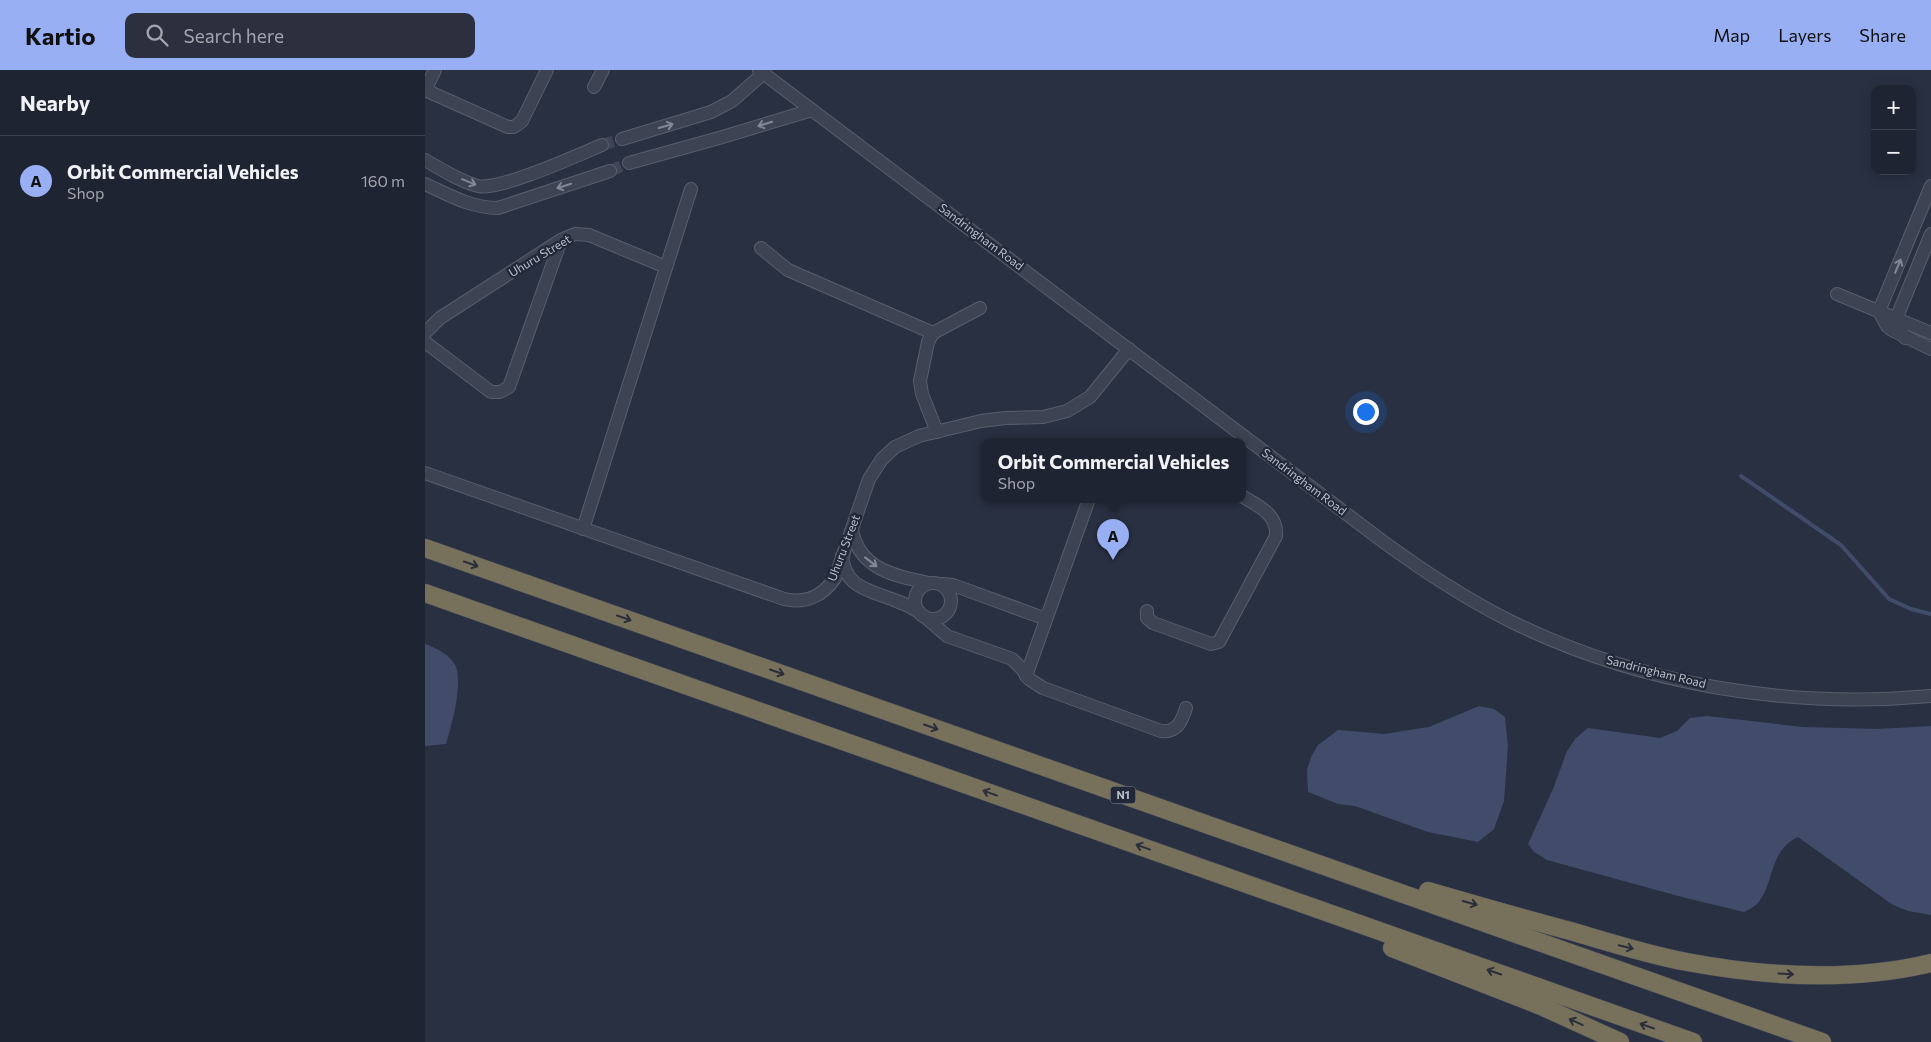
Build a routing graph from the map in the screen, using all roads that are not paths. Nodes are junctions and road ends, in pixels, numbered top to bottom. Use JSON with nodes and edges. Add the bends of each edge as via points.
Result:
{"nodes":[{"id":1,"x":435,"y":70,"type":"edge"},
{"id":2,"x":547,"y":70,"type":"edge"},
{"id":3,"x":603,"y":70,"type":"edge"},
{"id":4,"x":762,"y":72,"type":"edge"},
{"id":5,"x":594,"y":87,"type":"dead end"},
{"id":6,"x":425,"y":90,"type":"edge"},
{"id":7,"x":812,"y":110,"type":"junction"},
{"id":8,"x":622,"y":139,"type":"tunnel mouth"},
{"id":9,"x":602,"y":145,"type":"tunnel mouth"},
{"id":10,"x":425,"y":160,"type":"edge"},
{"id":11,"x":629,"y":163,"type":"tunnel mouth"},
{"id":12,"x":611,"y":171,"type":"tunnel mouth"},
{"id":13,"x":425,"y":184,"type":"edge"},
{"id":14,"x":1931,"y":186,"type":"edge"},
{"id":15,"x":691,"y":188,"type":"dead end"},
{"id":16,"x":1931,"y":234,"type":"edge"},
{"id":17,"x":561,"y":240,"type":"junction"},
{"id":18,"x":761,"y":248,"type":"dead end"},
{"id":19,"x":666,"y":267,"type":"junction"},
{"id":20,"x":1837,"y":294,"type":"dead end"},
{"id":21,"x":980,"y":308,"type":"dead end"},
{"id":22,"x":1879,"y":311,"type":"junction"},
{"id":23,"x":1897,"y":319,"type":"junction"},
{"id":24,"x":425,"y":333,"type":"edge"},
{"id":25,"x":933,"y":333,"type":"junction"},
{"id":26,"x":1931,"y":333,"type":"edge"},
{"id":27,"x":1905,"y":338,"type":"junction"},
{"id":28,"x":425,"y":342,"type":"edge"},
{"id":29,"x":1129,"y":349,"type":"junction"},
{"id":30,"x":1931,"y":349,"type":"edge"},
{"id":31,"x":937,"y":432,"type":"junction"},
{"id":32,"x":425,"y":473,"type":"edge"},
{"id":33,"x":1246,"y":499,"type":"edge"},
{"id":34,"x":1088,"y":503,"type":"edge"},
{"id":35,"x":583,"y":529,"type":"junction"},
{"id":36,"x":852,"y":530,"type":"junction"},
{"id":37,"x":425,"y":548,"type":"edge"},
{"id":38,"x":843,"y":556,"type":"junction"},
{"id":39,"x":936,"y":583,"type":"junction"},
{"id":40,"x":425,"y":593,"type":"edge"},
{"id":41,"x":1147,"y":611,"type":"dead end"},
{"id":42,"x":921,"y":614,"type":"junction"},
{"id":43,"x":1046,"y":619,"type":"junction"},
{"id":44,"x":1026,"y":676,"type":"junction"},
{"id":45,"x":1931,"y":696,"type":"edge"},
{"id":46,"x":1186,"y":708,"type":"dead end"},
{"id":47,"x":1205,"y":824,"type":"junction"},
{"id":48,"x":1167,"y":856,"type":"junction"},
{"id":49,"x":1931,"y":963,"type":"edge"},
{"id":50,"x":1620,"y":1042,"type":"edge"},
{"id":51,"x":1693,"y":1042,"type":"edge"},
{"id":52,"x":1822,"y":1042,"type":"edge"}],
"edges":[{"from":1,"to":6,"type":"street"},
{"from":2,"to":6,"type":"street","via":[[521,121],[514,127]]},
{"from":3,"to":5,"type":"street"},
{"from":4,"to":7,"type":"street","name":"Sandringham Road"},
{"from":8,"to":4,"type":"street","one_way":true,"via":[[711,112],[731,101]]},
{"from":7,"to":11,"type":"street","one_way":true},
{"from":7,"to":29,"type":"street","name":"Sandringham Road"},
{"from":10,"to":9,"type":"street","one_way":true,"via":[[478,186],[491,186]]},
{"from":12,"to":13,"type":"street","one_way":true,"via":[[498,208],[468,204]]},
{"from":22,"to":14,"type":"street","one_way":true},
{"from":15,"to":19,"type":"street"},
{"from":16,"to":23,"type":"street"},
{"from":17,"to":19,"type":"street","name":"Uhuru Street","via":[[575,234],[589,235]]},
{"from":17,"to":24,"type":"street","name":"Uhuru Street","via":[[441,318]]},
{"from":17,"to":28,"type":"street","via":[[509,387],[491,392]]},
{"from":18,"to":25,"type":"street","via":[[788,270]]},
{"from":19,"to":35,"type":"street"},
{"from":20,"to":22,"type":"street"},
{"from":21,"to":25,"type":"street"},
{"from":22,"to":23,"type":"street"},
{"from":22,"to":27,"type":"street","via":[[1887,326]]},
{"from":23,"to":26,"type":"street"},
{"from":23,"to":27,"type":"street"},
{"from":25,"to":31,"type":"street","via":[[928,342],[921,381],[922,394]]},
{"from":27,"to":30,"type":"street"},
{"from":29,"to":31,"type":"street","name":"Uhuru Street","via":[[1090,396],[1067,411],[1043,418],[994,419]]},
{"from":29,"to":45,"type":"street","name":"Sandringham Road","via":[[1412,563],[1478,604],[1547,638],[1619,664],[1727,689],[1825,698]]},
{"from":31,"to":36,"type":"street","name":"Uhuru Street","via":[[902,443],[882,460],[869,479]]},
{"from":32,"to":35,"type":"street","name":"Uhuru Street"},
{"from":33,"to":41,"type":"street","via":[[1269,513],[1275,524],[1276,536],[1219,642],[1211,644],[1153,623],[1147,618]]},
{"from":34,"to":43,"type":"street"},
{"from":35,"to":38,"type":"street","name":"Uhuru Street","via":[[791,601],[813,598],[826,590],[835,578]]},
{"from":36,"to":38,"type":"street","name":"Uhuru Street"},
{"from":36,"to":39,"type":"street","one_way":true,"via":[[859,549],[871,564],[907,578]]},
{"from":37,"to":47,"type":"highway","number":"N1","one_way":true},
{"from":38,"to":42,"type":"street","via":[[845,570],[857,585],[906,604]]},
{"from":39,"to":42,"type":"street","via":[[924,585],[916,594]]},
{"from":39,"to":42,"type":"street","via":[[951,594],[951,607],[943,617],[936,619]]},
{"from":39,"to":43,"type":"street"},
{"from":48,"to":40,"type":"highway","one_way":true},
{"from":42,"to":44,"type":"street","via":[[947,636],[1011,659]]},
{"from":43,"to":44,"type":"street"},
{"from":44,"to":46,"type":"street","via":[[1043,688],[1161,731],[1179,726]]},
{"from":47,"to":49,"type":"highway","one_way":true,"via":[[1471,904],[1685,962],[1790,975],[1879,972]]},
{"from":47,"to":52,"type":"highway","number":"N1"},
{"from":50,"to":48,"type":"highway","one_way":true,"via":[[1541,1006]]},
{"from":51,"to":48,"type":"highway","one_way":true}]}
